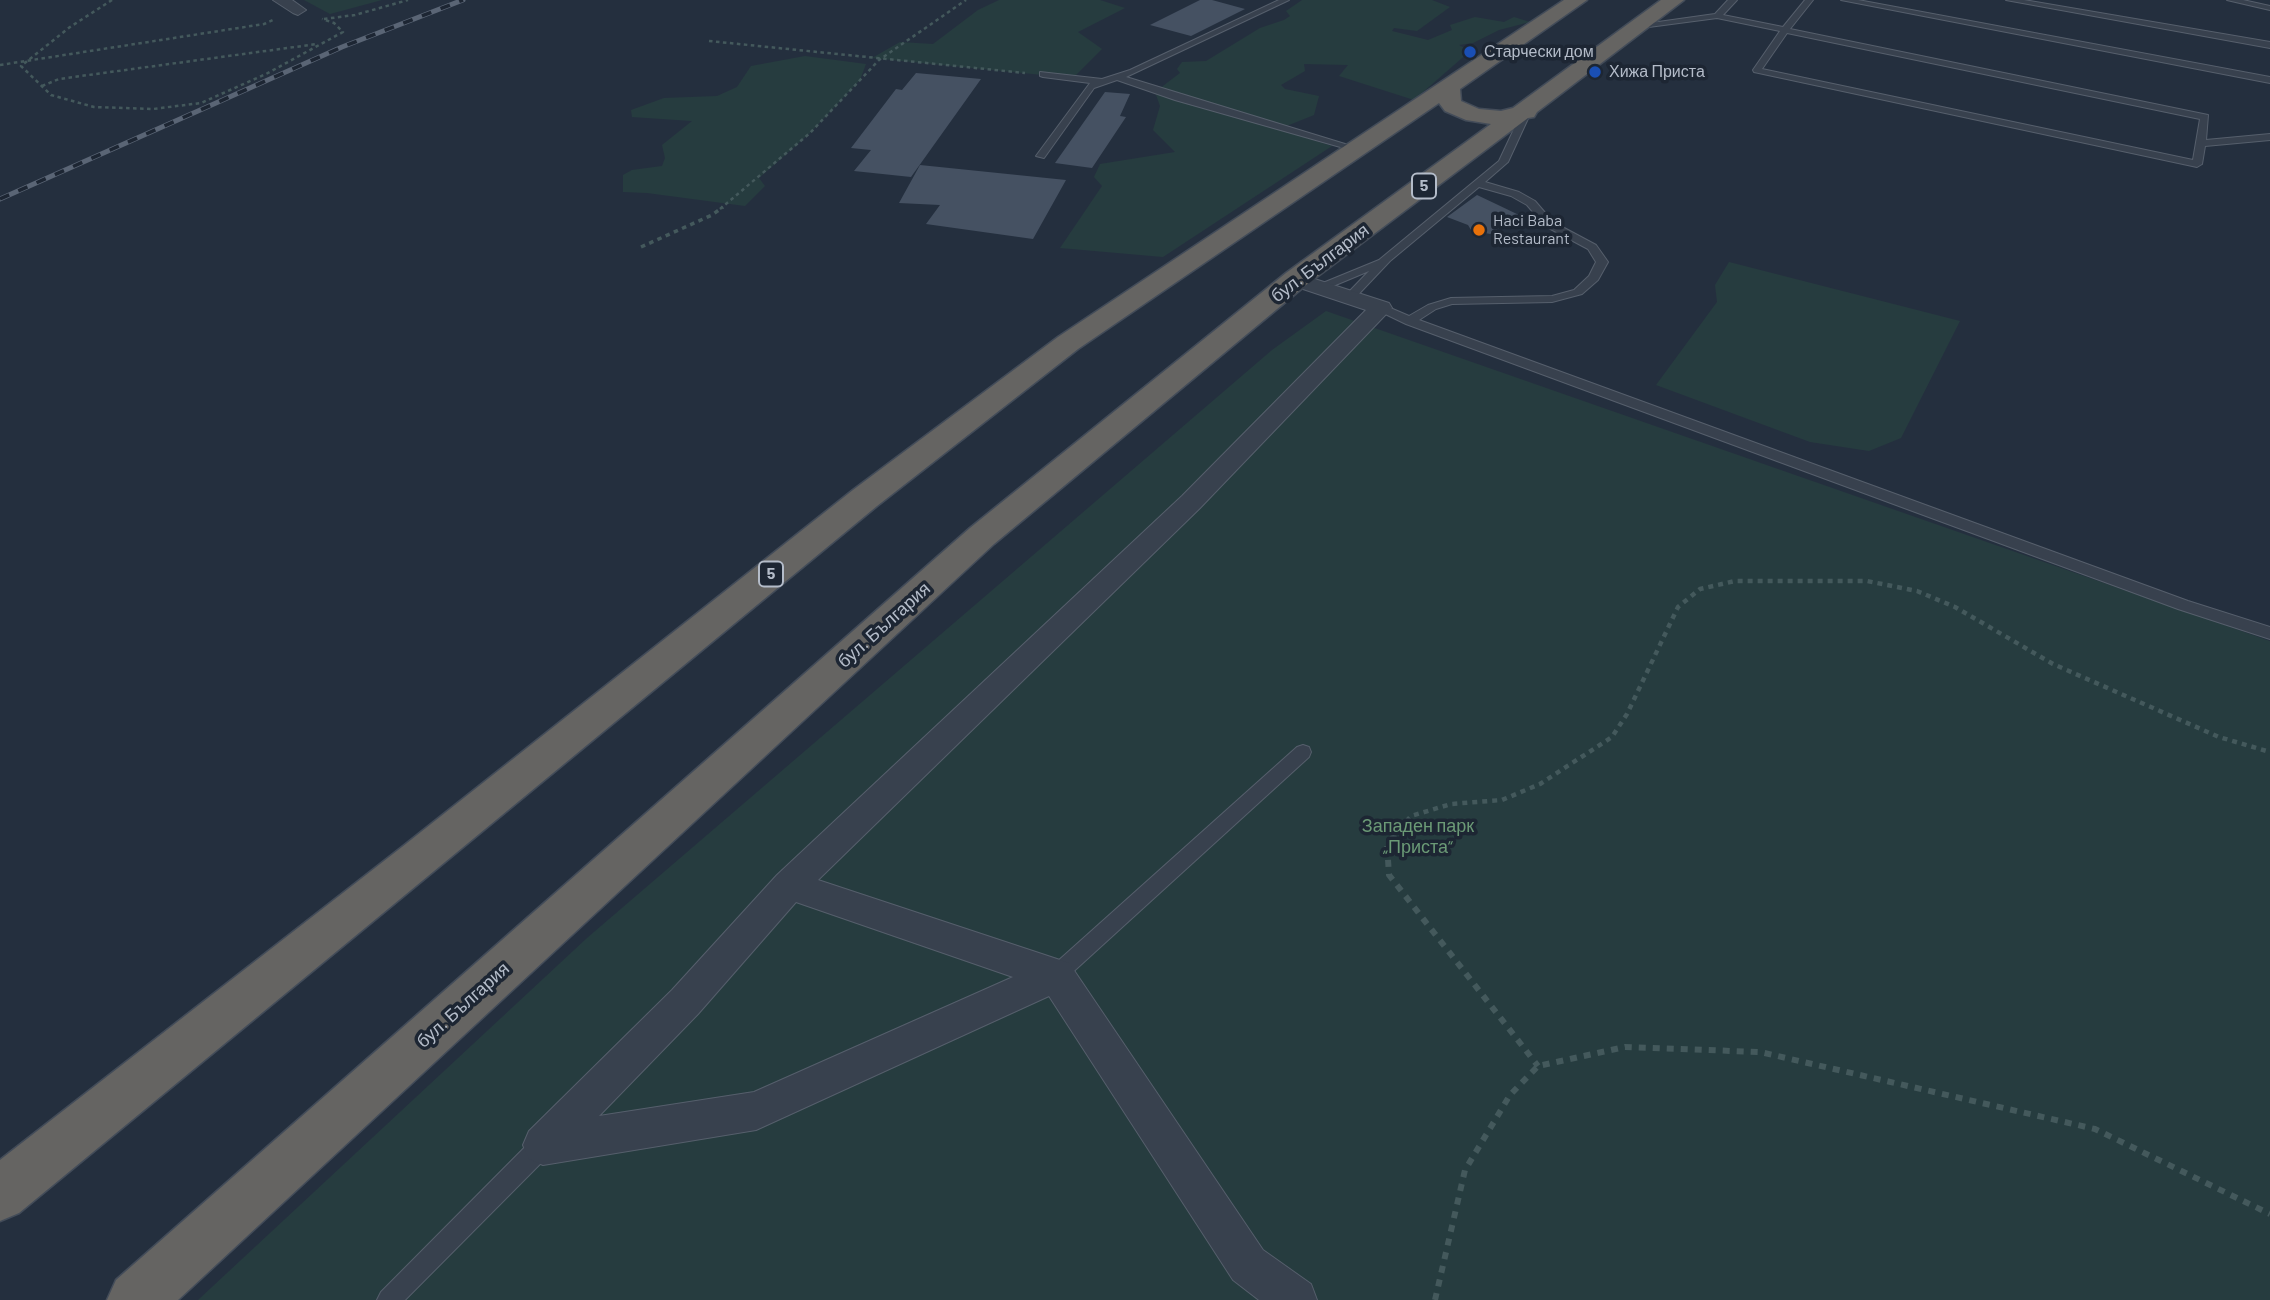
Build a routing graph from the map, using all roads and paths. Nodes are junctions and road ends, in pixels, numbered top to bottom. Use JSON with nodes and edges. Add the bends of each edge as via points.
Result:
{"nodes":[{"id":1,"x":112,"y":0,"type":"edge"},
{"id":2,"x":281,"y":0,"type":"edge"},
{"id":3,"x":408,"y":0,"type":"edge"},
{"id":4,"x":966,"y":0,"type":"edge"},
{"id":5,"x":1285,"y":0,"type":"edge"},
{"id":6,"x":1577,"y":0,"type":"edge"},
{"id":7,"x":1674,"y":0,"type":"edge"},
{"id":8,"x":1733,"y":0,"type":"edge"},
{"id":9,"x":1809,"y":0,"type":"edge"},
{"id":10,"x":1845,"y":0,"type":"edge"},
{"id":11,"x":2010,"y":0,"type":"edge"},
{"id":12,"x":2237,"y":1,"type":"edge"},
{"id":13,"x":2270,"y":8,"type":"edge"},
{"id":14,"x":298,"y":10,"type":"junction"},
{"id":15,"x":1717,"y":16,"type":"junction"},
{"id":16,"x":322,"y":19,"type":"junction"},
{"id":17,"x":1641,"y":25,"type":"junction"},
{"id":18,"x":1785,"y":30,"type":"junction"},
{"id":19,"x":709,"y":41,"type":"dead end"},
{"id":20,"x":322,"y":43,"type":"junction"},
{"id":21,"x":2270,"y":45,"type":"edge"},
{"id":22,"x":31,"y":58,"type":"junction"},
{"id":23,"x":880,"y":60,"type":"junction"},
{"id":24,"x":0,"y":65,"type":"edge"},
{"id":25,"x":1043,"y":75,"type":"joint"},
{"id":26,"x":1119,"y":78,"type":"junction"},
{"id":27,"x":2270,"y":80,"type":"edge"},
{"id":28,"x":1101,"y":82,"type":"junction"},
{"id":29,"x":42,"y":86,"type":"junction"},
{"id":30,"x":1449,"y":88,"type":"junction"},
{"id":31,"x":1526,"y":112,"type":"junction"},
{"id":32,"x":2270,"y":137,"type":"edge"},
{"id":33,"x":2201,"y":143,"type":"junction"},
{"id":34,"x":1355,"y":150,"type":"junction"},
{"id":35,"x":1041,"y":156,"type":"dead end"},
{"id":36,"x":1478,"y":183,"type":"junction"},
{"id":37,"x":641,"y":247,"type":"dead end"},
{"id":38,"x":1386,"y":259,"type":"junction"},
{"id":39,"x":1323,"y":288,"type":"junction"},
{"id":40,"x":1381,"y":308,"type":"junction"},
{"id":41,"x":1410,"y":321,"type":"junction"},
{"id":42,"x":2270,"y":633,"type":"edge"},
{"id":43,"x":1303,"y":752,"type":"dead end"},
{"id":44,"x":2270,"y":752,"type":"edge"},
{"id":45,"x":789,"y":885,"type":"junction"},
{"id":46,"x":1056,"y":975,"type":"junction"},
{"id":47,"x":1538,"y":1066,"type":"junction"},
{"id":48,"x":543,"y":1145,"type":"junction"},
{"id":49,"x":0,"y":1194,"type":"edge"},
{"id":50,"x":2270,"y":1214,"type":"edge"},
{"id":51,"x":136,"y":1300,"type":"edge"},
{"id":52,"x":389,"y":1300,"type":"edge"},
{"id":53,"x":1295,"y":1300,"type":"edge"},
{"id":54,"x":1435,"y":1300,"type":"edge"}],
"edges":[{"from":1,"to":22,"type":"path"},
{"from":2,"to":14,"type":"street"},
{"from":3,"to":16,"type":"path"},
{"from":4,"to":23,"type":"path"},
{"from":5,"to":26,"type":"lane"},
{"from":6,"to":30,"type":"highway","number":"5"},
{"from":7,"to":17,"type":"highway","name":"бул. България","number":"5"},
{"from":8,"to":15,"type":"lane"},
{"from":9,"to":18,"type":"lane"},
{"from":10,"to":27,"type":"lane"},
{"from":11,"to":21,"type":"lane"},
{"from":12,"to":13,"type":"lane"},
{"from":14,"to":16,"type":"path"},
{"from":14,"to":22,"type":"path","via":[[264,23]]},
{"from":15,"to":17,"type":"lane"},
{"from":15,"to":18,"type":"lane"},
{"from":16,"to":20,"type":"path","via":[[343,32]]},
{"from":17,"to":31,"type":"highway","name":"бул. България","number":"5"},
{"from":18,"to":33,"type":"lane","via":[[2205,117]]},
{"from":18,"to":33,"type":"lane","via":[[1757,70],[2197,164]]},
{"from":19,"to":23,"type":"path"},
{"from":20,"to":29,"type":"path","via":[[59,79]]},
{"from":20,"to":29,"type":"path","via":[[201,103],[153,109],[94,107],[51,95]]},
{"from":22,"to":24,"type":"path"},
{"from":22,"to":29,"type":"path","via":[[21,66]]},
{"from":23,"to":25,"type":"path"},
{"from":23,"to":37,"type":"path","via":[[810,133],[729,203]]},
{"from":25,"to":28,"type":"lane"},
{"from":26,"to":28,"type":"lane"},
{"from":26,"to":34,"type":"lane"},
{"from":28,"to":35,"type":"lane","via":[[1091,86]]},
{"from":30,"to":31,"type":"highway","via":[[1448,100],[1453,106],[1474,115],[1501,118]]},
{"from":30,"to":34,"type":"highway","number":"5"},
{"from":31,"to":36,"type":"lane","via":[[1503,162]]},
{"from":31,"to":39,"type":"highway","name":"бул. България","number":"5"},
{"from":32,"to":33,"type":"lane"},
{"from":34,"to":49,"type":"highway","number":"5","via":[[1068,344],[876,490]]},
{"from":36,"to":38,"type":"lane"},
{"from":36,"to":41,"type":"lane","via":[[1531,203],[1549,224],[1592,247],[1602,262],[1594,278],[1578,292],[1552,299],[1451,301],[1432,306]]},
{"from":38,"to":39,"type":"lane"},
{"from":38,"to":39,"type":"lane"},
{"from":39,"to":40,"type":"street"},
{"from":39,"to":51,"type":"highway","name":"бул. България","number":"5","via":[[982,536]]},
{"from":40,"to":41,"type":"lane"},
{"from":40,"to":45,"type":"street","via":[[1191,502]]},
{"from":41,"to":42,"type":"lane"},
{"from":43,"to":46,"type":"lane"},
{"from":44,"to":47,"type":"path","via":[[2219,737],[2053,664],[1955,607],[1917,591],[1867,581],[1735,581],[1700,589],[1678,607],[1612,737],[1540,784],[1502,800],[1451,804],[1411,816],[1387,844],[1389,874]]},
{"from":45,"to":46,"type":"street"},
{"from":45,"to":48,"type":"street","via":[[685,1002]]},
{"from":46,"to":48,"type":"street","via":[[756,1111]]},
{"from":46,"to":53,"type":"street","via":[[1248,1265]]},
{"from":47,"to":50,"type":"path","via":[[1625,1047],[1760,1052],[2095,1129]]},
{"from":47,"to":54,"type":"path","via":[[1510,1095],[1465,1170]]},
{"from":48,"to":52,"type":"lane"}]}
